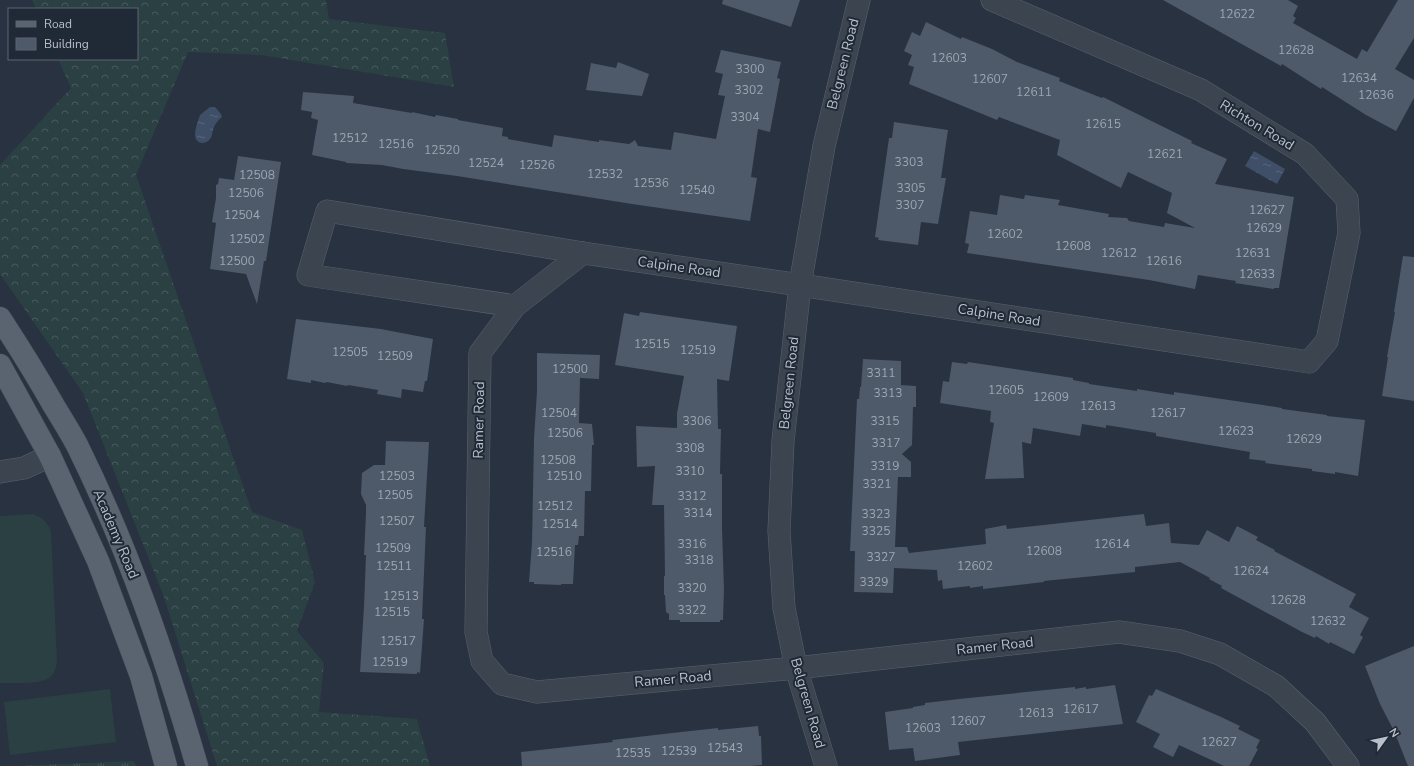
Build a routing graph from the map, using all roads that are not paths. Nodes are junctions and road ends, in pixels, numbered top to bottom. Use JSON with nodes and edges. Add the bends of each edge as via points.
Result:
{"nodes":[{"id":1,"x":859,"y":0,"type":"edge"},
{"id":2,"x":992,"y":0,"type":"edge"},
{"id":3,"x":583,"y":253,"type":"junction"},
{"id":4,"x":800,"y":285,"type":"junction"},
{"id":5,"x":515,"y":306,"type":"junction"},
{"id":6,"x":0,"y":318,"type":"edge"},
{"id":7,"x":1304,"y":361,"type":"joint"},
{"id":8,"x":0,"y":365,"type":"edge"},
{"id":9,"x":50,"y":456,"type":"junction"},
{"id":10,"x":0,"y":472,"type":"edge"},
{"id":11,"x":796,"y":668,"type":"junction"},
{"id":12,"x":166,"y":766,"type":"edge"},
{"id":13,"x":197,"y":766,"type":"edge"},
{"id":14,"x":826,"y":766,"type":"edge"},
{"id":15,"x":1348,"y":766,"type":"edge"}],
"edges":[{"from":1,"to":4,"type":"street","name":"Belgreen Road","via":[[824,146]]},
{"from":2,"to":7,"type":"street","name":"Richton Road","via":[[1201,90],[1305,154],[1347,198],[1349,233],[1327,341],[1309,362]]},
{"from":3,"to":4,"type":"street","name":"Calpine Road"},
{"from":3,"to":5,"type":"street","name":"Ramer Road"},
{"from":3,"to":5,"type":"street","name":"Calpine Road","via":[[326,211],[308,275]]},
{"from":4,"to":7,"type":"street","name":"Calpine Road"},
{"from":4,"to":11,"type":"street","name":"Belgreen Road","via":[[783,441],[779,531],[784,608]]},
{"from":5,"to":11,"type":"street","name":"Ramer Road","via":[[480,353],[476,632],[482,662],[502,684],[537,692]]},
{"from":6,"to":13,"type":"main road","name":"Academy Road","via":[[26,357],[76,444],[124,549],[153,627]]},
{"from":8,"to":9,"type":"main road","name":"Academy Road"},
{"from":9,"to":10,"type":"street","via":[[24,468]]},
{"from":9,"to":12,"type":"main road","name":"Academy Road","via":[[101,568],[141,676]]},
{"from":11,"to":14,"type":"street","name":"Belgreen Road"},
{"from":11,"to":15,"type":"street","name":"Ramer Road","via":[[1119,632],[1180,641],[1220,654],[1276,686],[1314,722]]}]}
